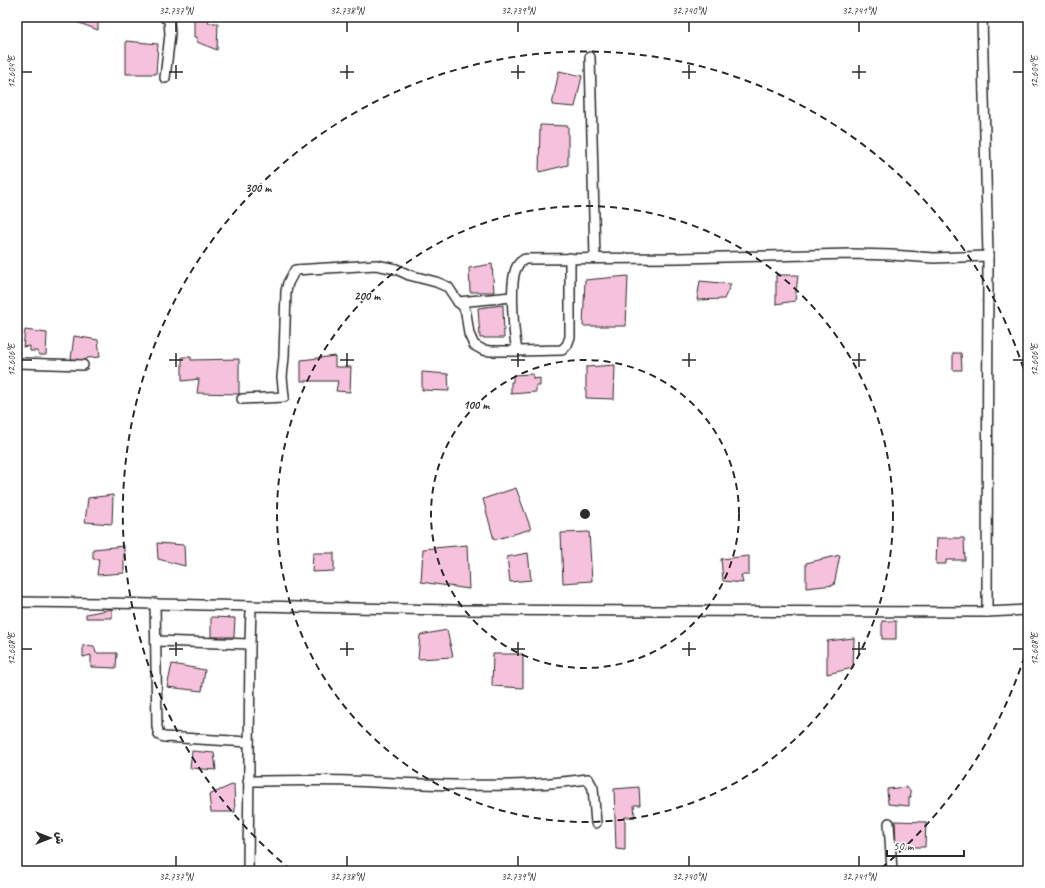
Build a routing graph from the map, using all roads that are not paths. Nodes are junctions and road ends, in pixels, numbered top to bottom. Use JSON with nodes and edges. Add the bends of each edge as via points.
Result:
{"nodes":[{"id":1,"x":164,"y":17,"type":"edge"},
{"id":2,"x":982,"y":17,"type":"edge"},
{"id":3,"x":590,"y":57,"type":"dead end"},
{"id":4,"x":165,"y":78,"type":"dead end"},
{"id":5,"x":988,"y":256,"type":"junction"},
{"id":6,"x":570,"y":258,"type":"junction"},
{"id":7,"x":595,"y":258,"type":"junction"},
{"id":8,"x":512,"y":297,"type":"junction"},
{"id":9,"x":458,"y":302,"type":"junction"},
{"id":10,"x":517,"y":351,"type":"junction"},
{"id":11,"x":17,"y":363,"type":"edge"},
{"id":12,"x":83,"y":365,"type":"dead end"},
{"id":13,"x":242,"y":399,"type":"dead end"},
{"id":14,"x":17,"y":602,"type":"edge"},
{"id":15,"x":155,"y":603,"type":"junction"},
{"id":16,"x":251,"y":607,"type":"junction"},
{"id":17,"x":1028,"y":610,"type":"edge"},
{"id":18,"x":987,"y":612,"type":"junction"},
{"id":19,"x":156,"y":641,"type":"junction"},
{"id":20,"x":250,"y":644,"type":"junction"},
{"id":21,"x":249,"y":742,"type":"junction"},
{"id":22,"x":248,"y":781,"type":"junction"},
{"id":23,"x":596,"y":823,"type":"dead end"},
{"id":24,"x":889,"y":823,"type":"dead end"},
{"id":25,"x":248,"y":871,"type":"edge"},
{"id":26,"x":892,"y":871,"type":"edge"}],
"edges":[{"from":1,"to":4,"type":"street","via":[[169,20],[170,34]]},
{"from":2,"to":5,"type":"street"},
{"from":3,"to":7,"type":"street"},
{"from":5,"to":7,"type":"street","via":[[934,258],[852,254]]},
{"from":5,"to":18,"type":"street"},
{"from":6,"to":7,"type":"street"},
{"from":6,"to":8,"type":"street","via":[[525,259],[517,265]]},
{"from":6,"to":10,"type":"street","via":[[570,336],[567,345],[562,350]]},
{"from":8,"to":9,"type":"street"},
{"from":8,"to":10,"type":"street"},
{"from":9,"to":10,"type":"street","via":[[466,313],[469,334],[474,345],[483,350]]},
{"from":9,"to":13,"type":"street","via":[[448,287],[396,269],[376,265],[296,270],[286,291],[282,377],[284,397]]},
{"from":11,"to":12,"type":"street"},
{"from":14,"to":15,"type":"street"},
{"from":15,"to":16,"type":"street"},
{"from":15,"to":19,"type":"street"},
{"from":16,"to":18,"type":"street"},
{"from":16,"to":20,"type":"street"},
{"from":17,"to":18,"type":"street"},
{"from":19,"to":20,"type":"street"},
{"from":19,"to":21,"type":"street","via":[[159,735]]},
{"from":20,"to":21,"type":"street"},
{"from":21,"to":22,"type":"street"},
{"from":22,"to":23,"type":"street","via":[[518,785],[588,779],[593,788]]},
{"from":22,"to":25,"type":"street"},
{"from":24,"to":26,"type":"street"}]}
